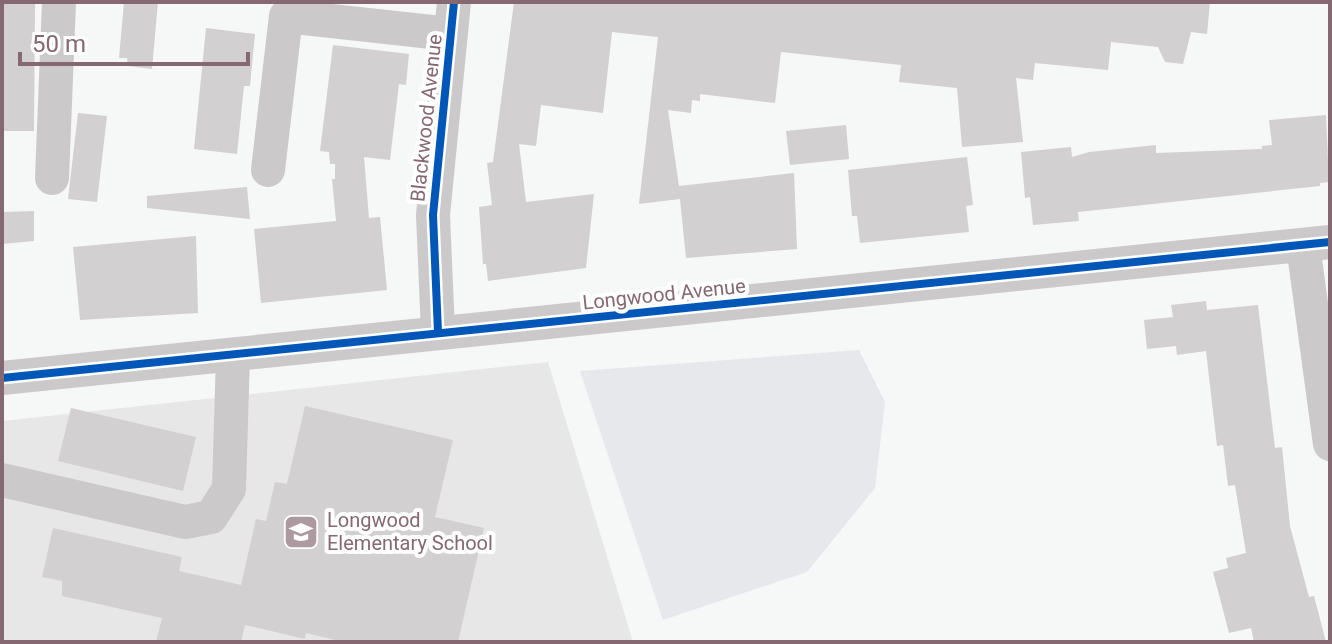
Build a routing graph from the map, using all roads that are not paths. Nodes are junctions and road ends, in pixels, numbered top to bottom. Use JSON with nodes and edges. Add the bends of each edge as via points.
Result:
{"nodes":[{"id":1,"x":59,"y":2,"type":"edge"},
{"id":2,"x":452,"y":18,"type":"edge"},
{"id":3,"x":268,"y":170,"type":"dead end"},
{"id":4,"x":52,"y":178,"type":"dead end"},
{"id":5,"x":1317,"y":244,"type":"edge"},
{"id":6,"x":438,"y":332,"type":"junction"},
{"id":7,"x":233,"y":355,"type":"junction"},
{"id":8,"x":2,"y":378,"type":"edge"},
{"id":9,"x":1330,"y":444,"type":"edge"},
{"id":10,"x":2,"y":480,"type":"edge"}],
"edges":[{"from":1,"to":4,"type":"street"},
{"from":2,"to":3,"type":"street","via":[[286,16]]},
{"from":2,"to":6,"type":"street","name":"Blackwood Avenue","via":[[433,215]]},
{"from":5,"to":6,"type":"street","name":"Longwood Avenue"},
{"from":5,"to":9,"type":"street"},
{"from":6,"to":7,"type":"street","name":"Longwood Avenue"},
{"from":7,"to":8,"type":"street","name":"Longwood Avenue"},
{"from":7,"to":10,"type":"street","via":[[229,489],[211,517],[185,522]]}]}
